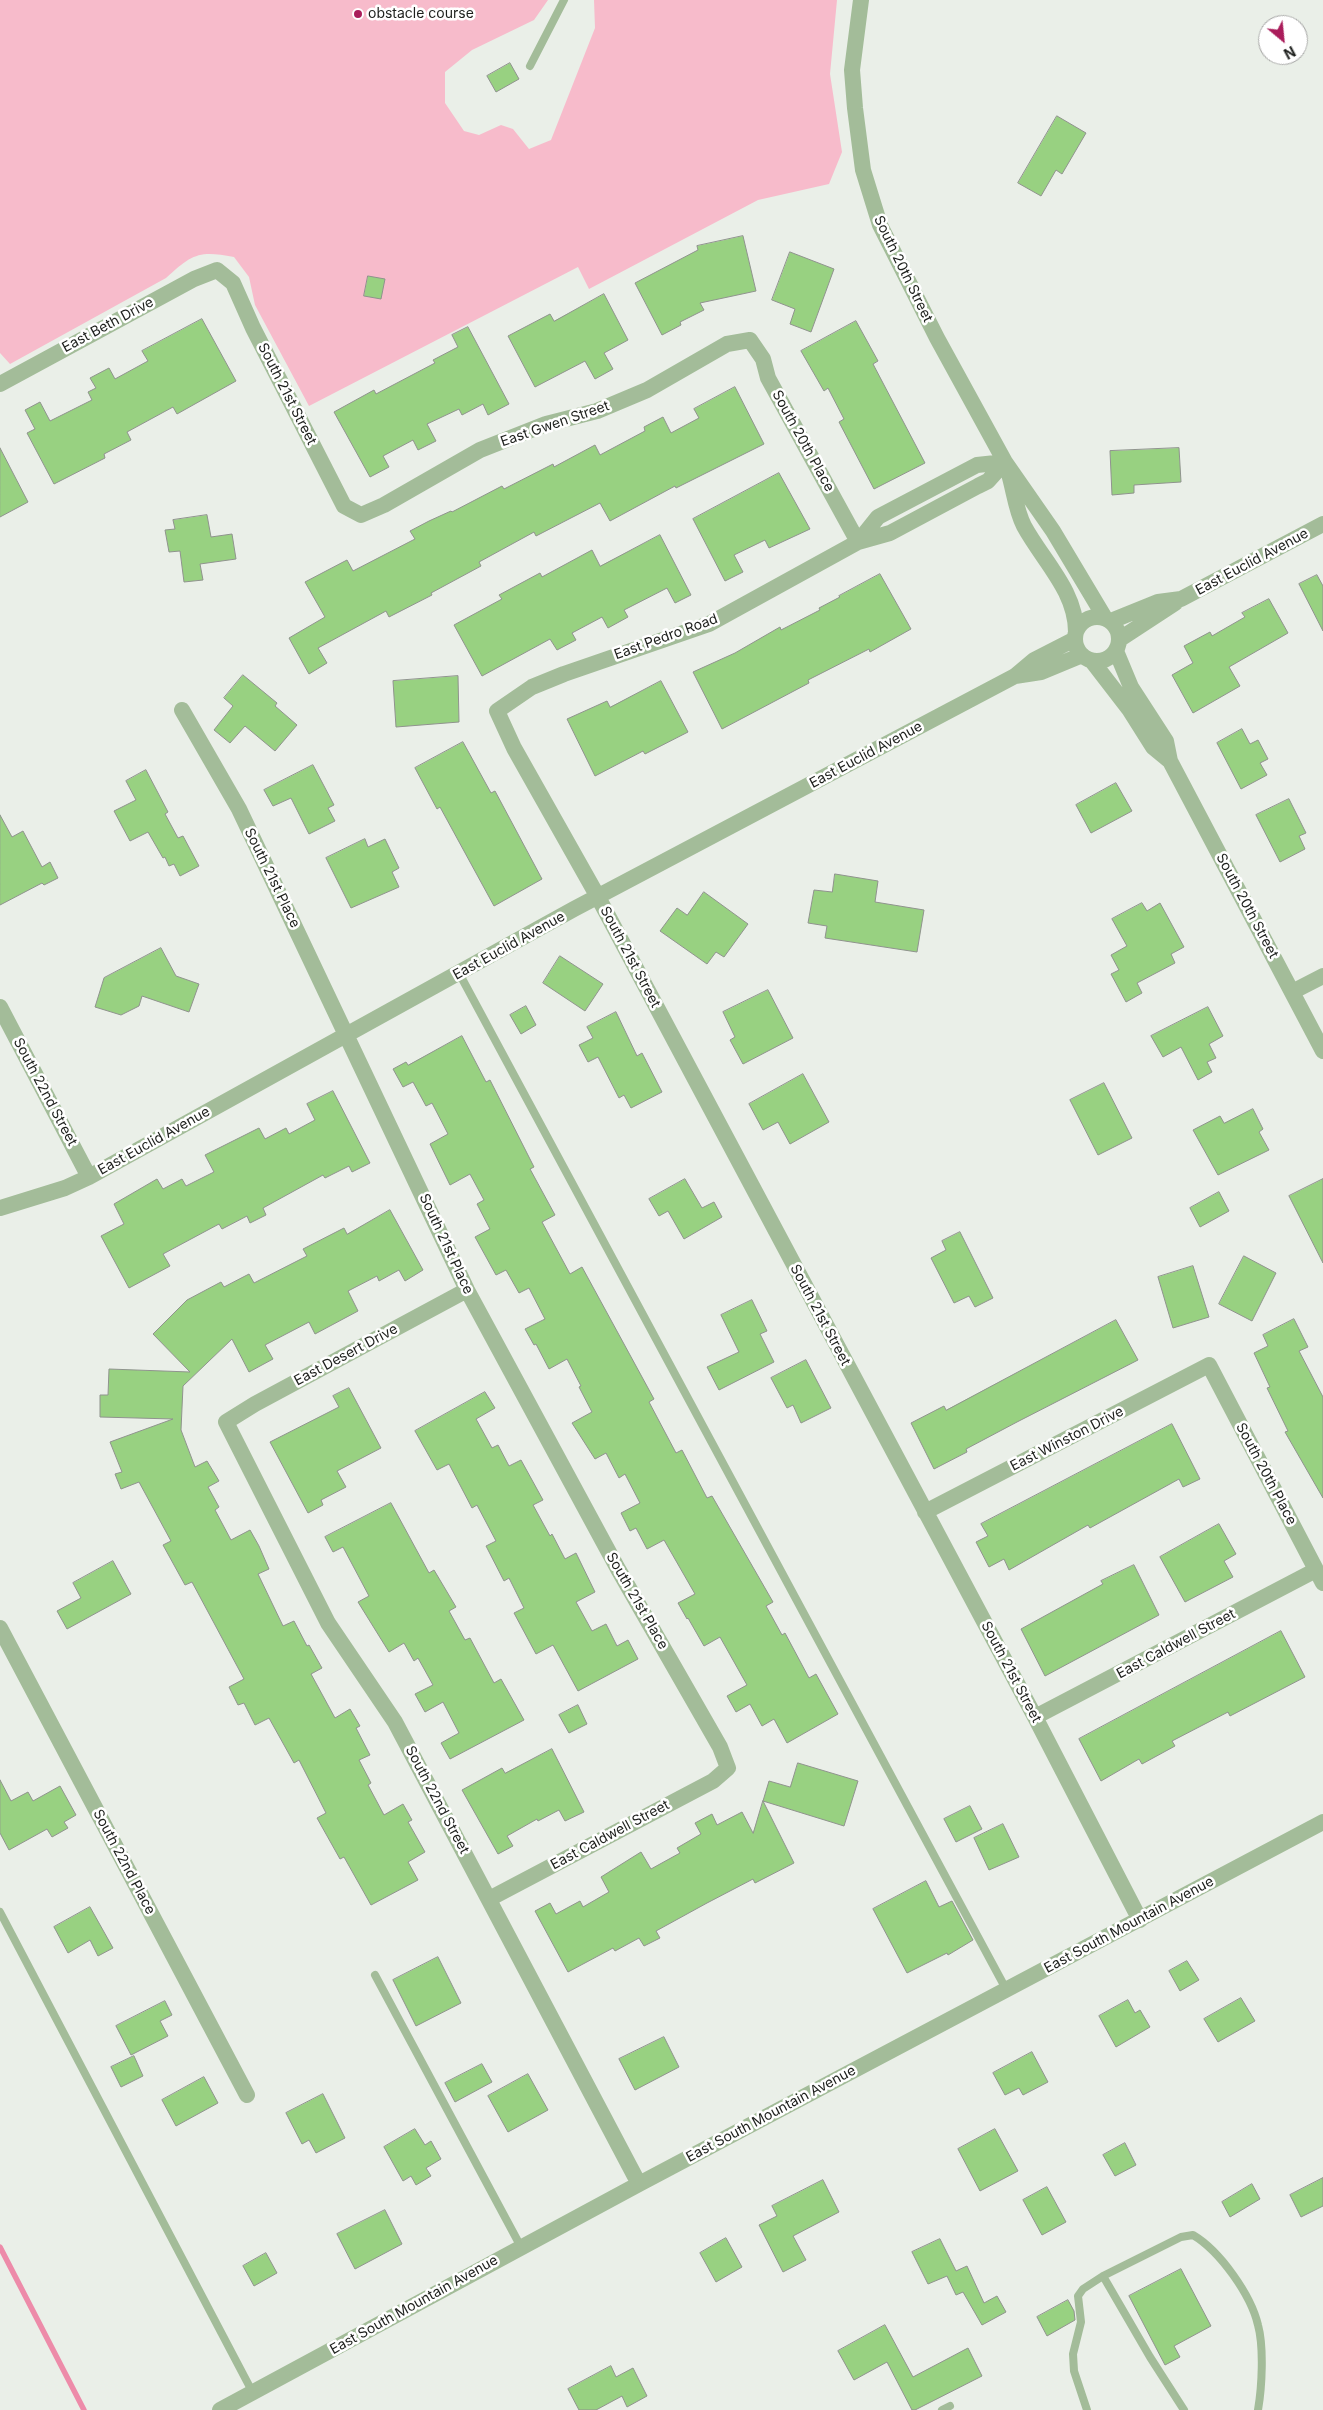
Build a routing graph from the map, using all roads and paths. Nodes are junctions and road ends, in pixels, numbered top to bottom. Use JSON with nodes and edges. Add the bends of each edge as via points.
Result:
{"nodes":[{"id":1,"x":564,"y":0,"type":"edge"},
{"id":2,"x":861,"y":0,"type":"edge"},
{"id":3,"x":530,"y":66,"type":"dead end"},
{"id":4,"x":217,"y":270,"type":"joint"},
{"id":5,"x":750,"y":340,"type":"joint"},
{"id":6,"x":0,"y":384,"type":"edge"},
{"id":7,"x":1006,"y":462,"type":"junction"},
{"id":8,"x":361,"y":515,"type":"joint"},
{"id":9,"x":1323,"y":524,"type":"edge"},
{"id":10,"x":858,"y":542,"type":"junction"},
{"id":11,"x":1181,"y":598,"type":"junction"},
{"id":12,"x":1108,"y":619,"type":"junction"},
{"id":13,"x":1075,"y":636,"type":"junction"},
{"id":14,"x":1118,"y":645,"type":"junction"},
{"id":15,"x":1087,"y":658,"type":"junction"},
{"id":16,"x":1015,"y":676,"type":"junction"},
{"id":17,"x":182,"y":710,"type":"dead end"},
{"id":18,"x":497,"y":711,"type":"joint"},
{"id":19,"x":1170,"y":761,"type":"junction"},
{"id":20,"x":598,"y":897,"type":"junction"},
{"id":21,"x":459,"y":973,"type":"junction"},
{"id":22,"x":1323,"y":976,"type":"edge"},
{"id":23,"x":1292,"y":992,"type":"junction"},
{"id":24,"x":0,"y":1007,"type":"edge"},
{"id":25,"x":347,"y":1034,"type":"junction"},
{"id":26,"x":1323,"y":1051,"type":"edge"},
{"id":27,"x":89,"y":1177,"type":"junction"},
{"id":28,"x":0,"y":1208,"type":"edge"},
{"id":29,"x":467,"y":1290,"type":"junction"},
{"id":30,"x":1209,"y":1365,"type":"joint"},
{"id":31,"x":226,"y":1422,"type":"joint"},
{"id":32,"x":925,"y":1512,"type":"junction"},
{"id":33,"x":1320,"y":1577,"type":"edge"},
{"id":34,"x":0,"y":1628,"type":"edge"},
{"id":35,"x":1035,"y":1717,"type":"junction"},
{"id":36,"x":728,"y":1768,"type":"joint"},
{"id":37,"x":1323,"y":1822,"type":"edge"},
{"id":38,"x":489,"y":1898,"type":"junction"},
{"id":39,"x":0,"y":1912,"type":"edge"},
{"id":40,"x":1140,"y":1920,"type":"junction"},
{"id":41,"x":375,"y":1975,"type":"dead end"},
{"id":42,"x":1006,"y":1990,"type":"junction"},
{"id":43,"x":247,"y":2095,"type":"dead end"},
{"id":44,"x":639,"y":2184,"type":"junction"},
{"id":45,"x":521,"y":2247,"type":"junction"},
{"id":46,"x":1104,"y":2276,"type":"junction"},
{"id":47,"x":253,"y":2393,"type":"junction"},
{"id":48,"x":950,"y":2406,"type":"dead end"},
{"id":49,"x":220,"y":2410,"type":"edge"},
{"id":50,"x":942,"y":2410,"type":"edge"},
{"id":51,"x":1088,"y":2410,"type":"edge"},
{"id":52,"x":1184,"y":2410,"type":"edge"},
{"id":53,"x":1258,"y":2410,"type":"edge"}],
"edges":[{"from":1,"to":3,"type":"lane"},
{"from":2,"to":7,"type":"street","name":"South 20th Street","via":[[852,70],[858,140],[873,205],[898,265]]},
{"from":4,"to":6,"type":"street","name":"East Beth Drive","via":[[194,279]]},
{"from":4,"to":8,"type":"street","name":"South 21st Street","via":[[233,282],[253,328],[344,506]]},
{"from":5,"to":8,"type":"street","name":"East Gwen Street","via":[[728,344],[647,390],[596,411],[546,424],[480,450]]},
{"from":5,"to":10,"type":"street","name":"South 20th Place","via":[[763,359],[768,378]]},
{"from":7,"to":10,"type":"street","name":"East Pedro Road","via":[[988,481],[890,533]]},
{"from":7,"to":12,"type":"street","name":"South 20th Street"},
{"from":7,"to":13,"type":"street","name":"South 20th Street","via":[[1023,524],[1071,600],[1076,616]]},
{"from":9,"to":11,"type":"street","name":"East Euclid Avenue"},
{"from":10,"to":18,"type":"street","name":"East Pedro Road","via":[[709,624],[532,687]]},
{"from":11,"to":12,"type":"street","name":"East Euclid Avenue","via":[[1158,602]]},
{"from":11,"to":14,"type":"street","name":"East Euclid Avenue"},
{"from":12,"to":13,"type":"street","via":[[1091,617],[1079,626]]},
{"from":12,"to":14,"type":"street","via":[[1116,626]]},
{"from":13,"to":15,"type":"street"},
{"from":13,"to":16,"type":"street","name":"East Euclid Avenue","via":[[1034,660]]},
{"from":14,"to":15,"type":"street","via":[[1105,660]]},
{"from":14,"to":19,"type":"street","name":"South 20th Street","via":[[1130,687],[1166,741]]},
{"from":15,"to":16,"type":"street","name":"East Euclid Avenue"},
{"from":15,"to":19,"type":"street","name":"South 20th Street","via":[[1129,709],[1153,747]]},
{"from":16,"to":20,"type":"street","name":"East Euclid Avenue"},
{"from":17,"to":25,"type":"street","name":"South 21st Place","via":[[239,809]]},
{"from":18,"to":20,"type":"street","name":"South 21st Street","via":[[514,748]]},
{"from":19,"to":23,"type":"street","name":"South 20th Street"},
{"from":20,"to":21,"type":"street","name":"East Euclid Avenue"},
{"from":20,"to":32,"type":"street","name":"South 21st Street"},
{"from":21,"to":25,"type":"street","name":"East Euclid Avenue"},
{"from":21,"to":42,"type":"lane"},
{"from":22,"to":23,"type":"street"},
{"from":23,"to":26,"type":"street","name":"South 20th Street"},
{"from":24,"to":27,"type":"street","name":"South 22nd Street"},
{"from":25,"to":27,"type":"street","name":"East Euclid Avenue"},
{"from":25,"to":29,"type":"street","name":"South 21st Place"},
{"from":27,"to":28,"type":"street","name":"East Euclid Avenue"},
{"from":29,"to":31,"type":"street","name":"East Desert Drive"},
{"from":29,"to":36,"type":"street","name":"South 21st Place","via":[[618,1569],[720,1747]]},
{"from":30,"to":32,"type":"street","name":"East Winston Drive"},
{"from":30,"to":33,"type":"street","name":"South 20th Place"},
{"from":31,"to":38,"type":"street","name":"South 22nd Street","via":[[328,1623],[395,1722]]},
{"from":32,"to":35,"type":"street","name":"South 21st Street"},
{"from":33,"to":35,"type":"street","name":"East Caldwell Street"},
{"from":34,"to":43,"type":"street","name":"South 22nd Place"},
{"from":35,"to":40,"type":"street","name":"South 21st Street"},
{"from":36,"to":38,"type":"street","name":"East Caldwell Street","via":[[713,1781]]},
{"from":37,"to":40,"type":"street","name":"East South Mountain Avenue"},
{"from":38,"to":44,"type":"street","name":"South 22nd Street"},
{"from":39,"to":47,"type":"lane"},
{"from":40,"to":42,"type":"street","name":"East South Mountain Avenue"},
{"from":41,"to":45,"type":"lane"},
{"from":42,"to":44,"type":"street","name":"East South Mountain Avenue"},
{"from":44,"to":45,"type":"street","name":"East South Mountain Avenue"},
{"from":45,"to":47,"type":"street","name":"East South Mountain Avenue"},
{"from":46,"to":51,"type":"lane","via":[[1078,2296],[1081,2322],[1073,2354],[1074,2371]]},
{"from":46,"to":52,"type":"lane"},
{"from":46,"to":53,"type":"lane","via":[[1181,2237],[1193,2235],[1204,2242],[1248,2297],[1258,2325],[1261,2358]]},
{"from":47,"to":49,"type":"street","name":"East South Mountain Avenue"},
{"from":48,"to":50,"type":"lane"}]}
